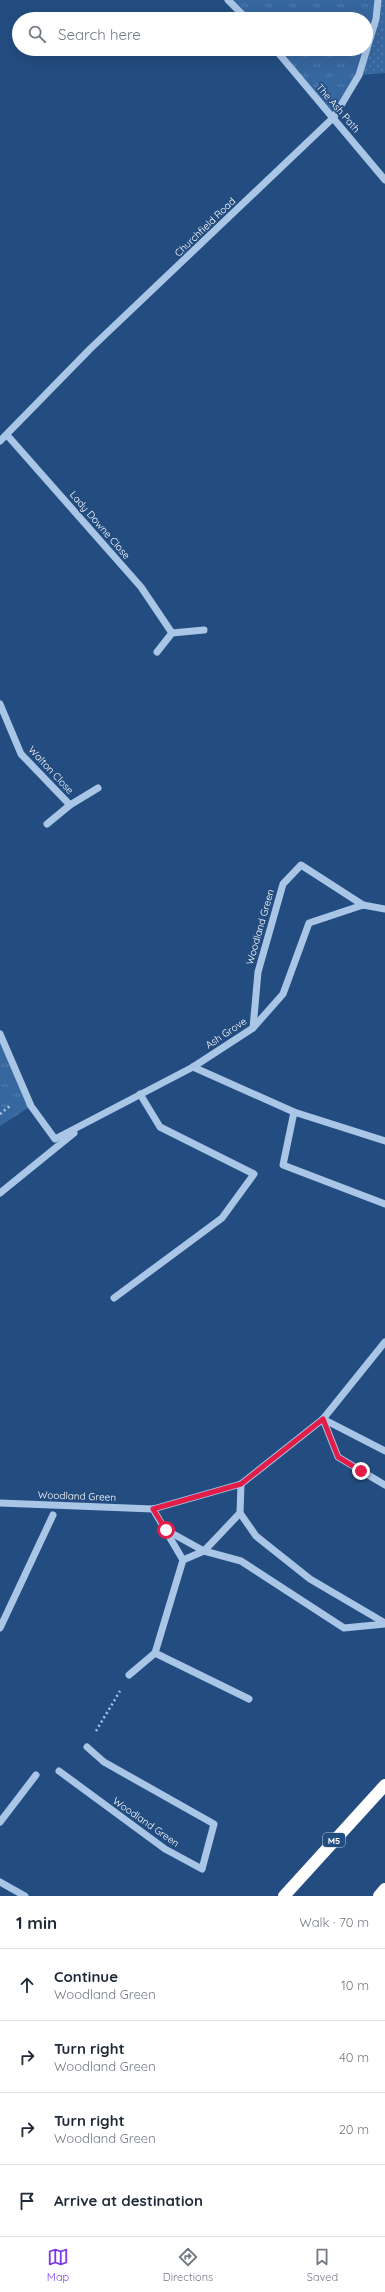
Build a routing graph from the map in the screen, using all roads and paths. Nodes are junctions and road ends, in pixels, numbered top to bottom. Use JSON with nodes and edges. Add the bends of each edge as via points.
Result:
{"nodes":[{"id":1,"x":228,"y":0,"type":"edge"},
{"id":2,"x":378,"y":0,"type":"edge"},
{"id":3,"x":240,"y":12,"type":"edge"},
{"id":4,"x":373,"y":29,"type":"edge"},
{"id":5,"x":281,"y":56,"type":"edge"},
{"id":6,"x":365,"y":56,"type":"edge"},
{"id":7,"x":334,"y":117,"type":"junction"},
{"id":8,"x":385,"y":180,"type":"edge"},
{"id":9,"x":7,"y":435,"type":"junction"},
{"id":10,"x":0,"y":441,"type":"edge"},
{"id":11,"x":204,"y":630,"type":"dead end"},
{"id":12,"x":172,"y":633,"type":"junction"},
{"id":13,"x":157,"y":652,"type":"dead end"},
{"id":14,"x":0,"y":704,"type":"edge"},
{"id":15,"x":98,"y":788,"type":"dead end"},
{"id":16,"x":70,"y":805,"type":"junction"},
{"id":17,"x":47,"y":824,"type":"dead end"},
{"id":18,"x":363,"y":905,"type":"junction"},
{"id":19,"x":385,"y":909,"type":"edge"},
{"id":20,"x":253,"y":1028,"type":"junction"},
{"id":21,"x":0,"y":1034,"type":"edge"},
{"id":22,"x":193,"y":1067,"type":"junction"},
{"id":23,"x":140,"y":1094,"type":"junction"},
{"id":24,"x":294,"y":1112,"type":"junction"},
{"id":25,"x":84,"y":1125,"type":"junction"},
{"id":26,"x":385,"y":1141,"type":"edge"},
{"id":27,"x":0,"y":1193,"type":"edge"},
{"id":28,"x":385,"y":1204,"type":"edge"},
{"id":29,"x":114,"y":1298,"type":"dead end"},
{"id":30,"x":385,"y":1342,"type":"edge"},
{"id":31,"x":323,"y":1419,"type":"junction"},
{"id":32,"x":385,"y":1451,"type":"edge"},
{"id":33,"x":241,"y":1484,"type":"junction"},
{"id":34,"x":385,"y":1485,"type":"edge"},
{"id":35,"x":0,"y":1503,"type":"edge"},
{"id":36,"x":153,"y":1509,"type":"junction"},
{"id":37,"x":240,"y":1513,"type":"junction"},
{"id":38,"x":53,"y":1515,"type":"dead end"},
{"id":39,"x":166,"y":1530,"type":"junction"},
{"id":40,"x":204,"y":1551,"type":"junction"},
{"id":41,"x":183,"y":1560,"type":"junction"},
{"id":42,"x":385,"y":1624,"type":"edge"},
{"id":43,"x":0,"y":1628,"type":"edge"},
{"id":44,"x":155,"y":1653,"type":"junction"},
{"id":45,"x":129,"y":1675,"type":"joint"},
{"id":46,"x":249,"y":1699,"type":"dead end"},
{"id":47,"x":87,"y":1747,"type":"joint"},
{"id":48,"x":59,"y":1771,"type":"dead end"},
{"id":49,"x":36,"y":1775,"type":"dead end"},
{"id":50,"x":385,"y":1784,"type":"edge"},
{"id":51,"x":0,"y":1822,"type":"edge"},
{"id":52,"x":0,"y":1882,"type":"edge"},
{"id":53,"x":385,"y":1889,"type":"edge"},
{"id":54,"x":25,"y":1896,"type":"edge"},
{"id":55,"x":284,"y":1896,"type":"edge"},
{"id":56,"x":379,"y":1896,"type":"edge"}],
"edges":[{"from":1,"to":3,"type":"street"},
{"from":2,"to":4,"type":"street","name":"Churchfield Road"},
{"from":5,"to":7,"type":"street","name":"The Ash Path","via":[[312,95]]},
{"from":6,"to":7,"type":"street","name":"Churchfield Road","via":[[359,75]]},
{"from":7,"to":8,"type":"street","name":"The Ash Path"},
{"from":7,"to":9,"type":"street","name":"Churchfield Road","via":[[90,349]]},
{"from":9,"to":10,"type":"street","name":"Churchfield Road"},
{"from":9,"to":12,"type":"street","name":"Lady Downe Close","via":[[141,587]]},
{"from":11,"to":12,"type":"street"},
{"from":12,"to":13,"type":"street"},
{"from":14,"to":16,"type":"street","name":"Walton Close","via":[[21,754]]},
{"from":15,"to":16,"type":"street","name":"Walton Close"},
{"from":16,"to":17,"type":"street","name":"Walton Close"},
{"from":18,"to":19,"type":"street","name":"Ash Grove"},
{"from":18,"to":20,"type":"street","name":"Ash Grove","via":[[309,923],[283,994]]},
{"from":18,"to":20,"type":"street","name":"Woodland Green","via":[[301,865],[283,884],[258,972]]},
{"from":20,"to":22,"type":"street","name":"Ash Grove"},
{"from":21,"to":25,"type":"street","name":"Ash Grove","via":[[31,1106],[56,1139]]},
{"from":22,"to":23,"type":"street","name":"Ash Grove"},
{"from":22,"to":24,"type":"street"},
{"from":23,"to":25,"type":"street","name":"Ash Grove"},
{"from":23,"to":29,"type":"street","via":[[160,1127],[254,1174],[222,1218]]},
{"from":24,"to":26,"type":"street"},
{"from":24,"to":28,"type":"street","via":[[283,1165]]},
{"from":25,"to":27,"type":"street"},
{"from":30,"to":31,"type":"street","name":"Woodland Green"},
{"from":31,"to":32,"type":"street"},
{"from":31,"to":33,"type":"street","name":"Woodland Green"},
{"from":31,"to":34,"type":"street","via":[[338,1457]]},
{"from":33,"to":36,"type":"street","name":"Woodland Green"},
{"from":33,"to":37,"type":"street"},
{"from":35,"to":36,"type":"street","name":"Woodland Green"},
{"from":36,"to":39,"type":"street"},
{"from":37,"to":40,"type":"street"},
{"from":37,"to":42,"type":"street","via":[[256,1536],[310,1579]]},
{"from":38,"to":43,"type":"street","name":"Woodland Green"},
{"from":39,"to":40,"type":"street"},
{"from":39,"to":41,"type":"street"},
{"from":40,"to":41,"type":"street"},
{"from":40,"to":42,"type":"street","via":[[241,1560],[344,1628]]},
{"from":41,"to":44,"type":"street"},
{"from":44,"to":45,"type":"street"},
{"from":44,"to":46,"type":"street"},
{"from":45,"to":47,"type":"path"},
{"from":47,"to":48,"type":"street","name":"Woodland Green","via":[[104,1762],[214,1824],[202,1869],[165,1849]]},
{"from":49,"to":51,"type":"street"},
{"from":50,"to":55,"type":"highway","number":"M5"},
{"from":52,"to":54,"type":"street"},
{"from":53,"to":56,"type":"highway"}]}
